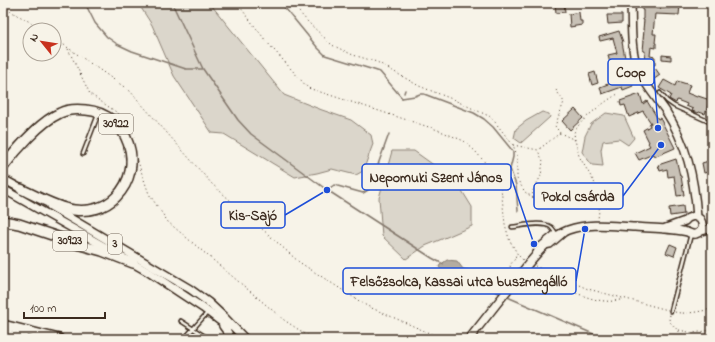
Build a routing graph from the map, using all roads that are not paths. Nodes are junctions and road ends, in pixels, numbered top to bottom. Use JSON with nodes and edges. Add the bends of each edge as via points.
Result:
{"nodes":[{"id":1,"x":631,"y":3,"type":"edge"},
{"id":2,"x":660,"y":93,"type":"dead end"},
{"id":3,"x":99,"y":112,"type":"junction"},
{"id":4,"x":712,"y":123,"type":"edge"},
{"id":5,"x":83,"y":154,"type":"dead end"},
{"id":6,"x":5,"y":165,"type":"edge"},
{"id":7,"x":3,"y":179,"type":"edge"},
{"id":8,"x":3,"y":189,"type":"edge"},
{"id":9,"x":21,"y":189,"type":"junction"},
{"id":10,"x":696,"y":200,"type":"junction"},
{"id":11,"x":700,"y":219,"type":"junction"},
{"id":12,"x":687,"y":220,"type":"junction"},
{"id":13,"x":3,"y":221,"type":"edge"},
{"id":14,"x":512,"y":227,"type":"dead end"},
{"id":15,"x":712,"y":227,"type":"edge"},
{"id":16,"x":663,"y":229,"type":"junction"},
{"id":17,"x":568,"y":230,"type":"junction"},
{"id":18,"x":701,"y":231,"type":"junction"},
{"id":19,"x":689,"y":233,"type":"junction"},
{"id":20,"x":557,"y":234,"type":"junction"},
{"id":21,"x":542,"y":248,"type":"junction"},
{"id":22,"x":133,"y":263,"type":"junction"},
{"id":23,"x":531,"y":263,"type":"junction"},
{"id":24,"x":672,"y":311,"type":"road end"},
{"id":25,"x":208,"y":312,"type":"junction"},
{"id":26,"x":181,"y":321,"type":"dead end"},
{"id":27,"x":3,"y":324,"type":"edge"},
{"id":28,"x":193,"y":329,"type":"junction"},
{"id":29,"x":3,"y":334,"type":"edge"},
{"id":30,"x":206,"y":337,"type":"dead end"},
{"id":31,"x":24,"y":339,"type":"edge"},
{"id":32,"x":59,"y":339,"type":"edge"},
{"id":33,"x":184,"y":339,"type":"edge"},
{"id":34,"x":231,"y":339,"type":"edge"},
{"id":35,"x":239,"y":339,"type":"edge"},
{"id":36,"x":245,"y":339,"type":"edge"},
{"id":37,"x":469,"y":339,"type":"edge"}],
"edges":[{"from":1,"to":10,"type":"main road","via":[[635,61],[643,79],[680,137],[688,160]]},
{"from":2,"to":4,"type":"lane","via":[[674,106]]},
{"from":3,"to":5,"type":"lane"},
{"from":3,"to":6,"type":"highway","number":"30922","via":[[78,109],[50,118]]},
{"from":3,"to":9,"type":"highway","number":"30922","via":[[122,130],[130,149],[131,165],[128,180],[117,196],[96,209],[74,210],[48,202]]},
{"from":7,"to":9,"type":"main road","number":"3"},
{"from":8,"to":22,"type":"main road","number":"3"},
{"from":9,"to":36,"type":"main road","number":"3","via":[[190,289],[208,302]]},
{"from":10,"to":11,"type":"main road"},
{"from":10,"to":12,"type":"main road"},
{"from":11,"to":12,"type":"main road","via":[[691,216]]},
{"from":11,"to":15,"type":"main road"},
{"from":11,"to":18,"type":"main road","via":[[703,225]]},
{"from":12,"to":16,"type":"main road"},
{"from":12,"to":19,"type":"main road","via":[[685,227]]},
{"from":13,"to":22,"type":"highway","number":"30923","via":[[19,224]]},
{"from":14,"to":20,"type":"lane","via":[[542,224]]},
{"from":15,"to":18,"type":"main road"},
{"from":16,"to":17,"type":"main road","via":[[597,225]]},
{"from":16,"to":19,"type":"main road"},
{"from":17,"to":20,"type":"main road"},
{"from":17,"to":21,"type":"lane","via":[[550,246]]},
{"from":18,"to":19,"type":"main road"},
{"from":19,"to":24,"type":"lane"},
{"from":20,"to":21,"type":"main road"},
{"from":20,"to":23,"type":"lane","via":[[537,247]]},
{"from":21,"to":23,"type":"main road"},
{"from":22,"to":25,"type":"main road","number":"3"},
{"from":23,"to":37,"type":"main road","bridge":true},
{"from":25,"to":28,"type":"lane"},
{"from":25,"to":34,"type":"main road","number":"3","via":[[220,322]]},
{"from":25,"to":35,"type":"main road","number":"3","via":[[225,324]]},
{"from":26,"to":28,"type":"lane"},
{"from":27,"to":32,"type":"highway"},
{"from":28,"to":30,"type":"lane"},
{"from":28,"to":33,"type":"lane"},
{"from":29,"to":31,"type":"highway"}]}
